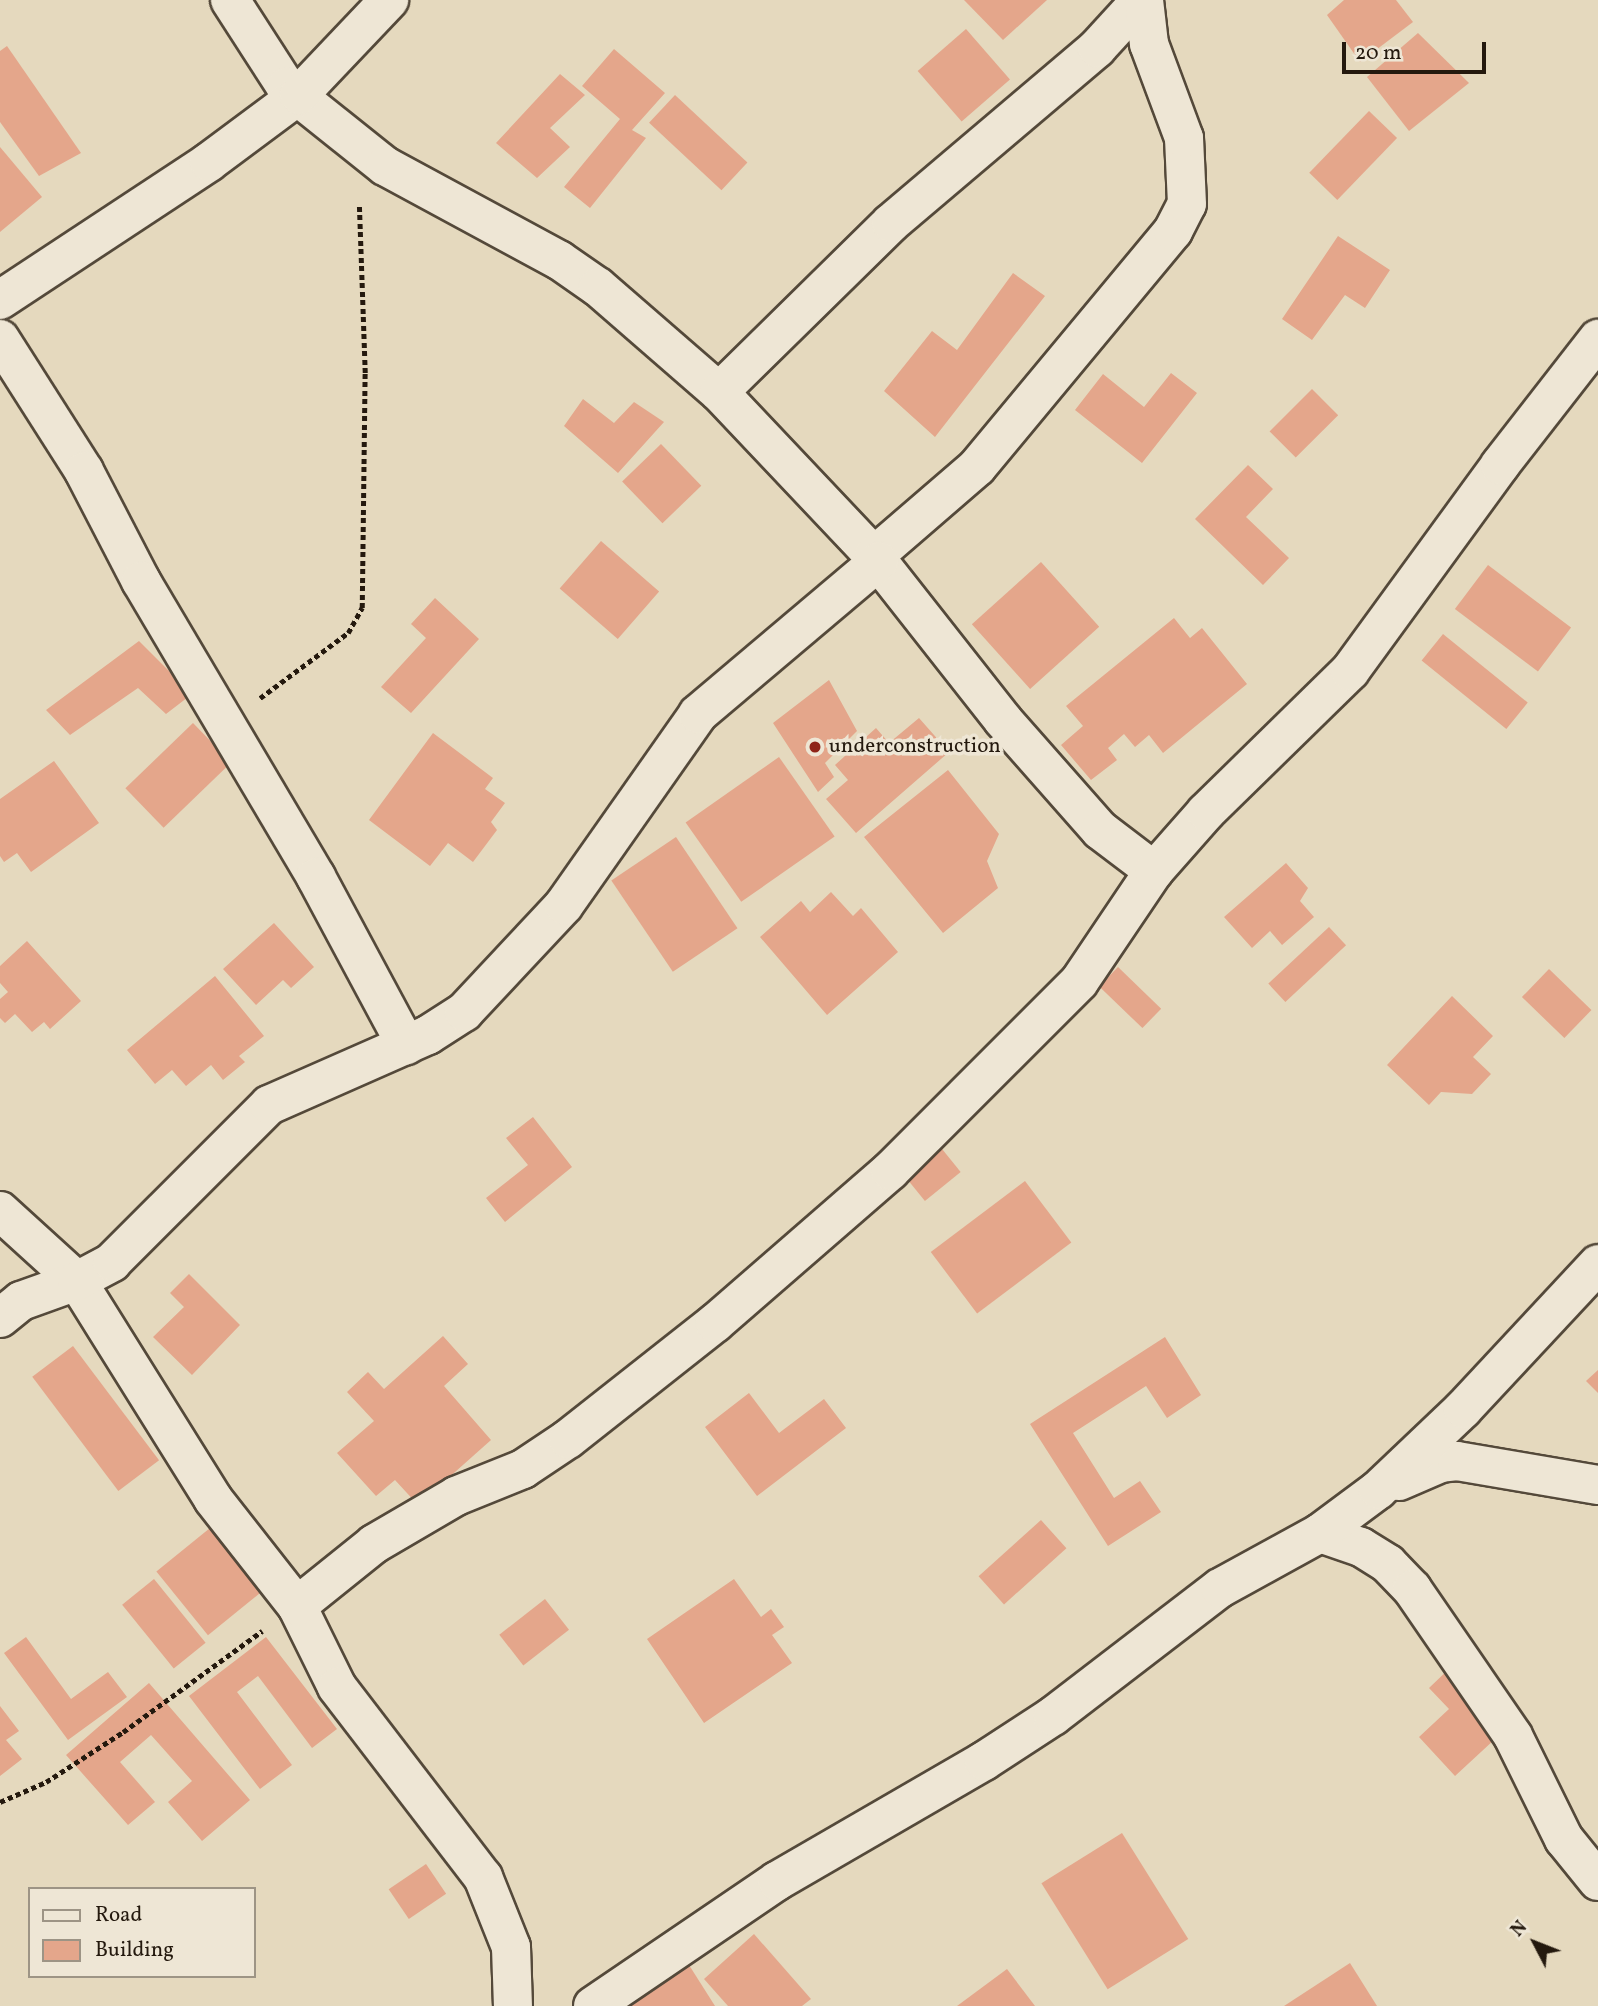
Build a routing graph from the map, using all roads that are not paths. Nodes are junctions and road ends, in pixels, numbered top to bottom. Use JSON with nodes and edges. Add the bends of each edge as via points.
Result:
{"nodes":[{"id":1,"x":230,"y":0,"type":"edge"},
{"id":2,"x":389,"y":0,"type":"edge"},
{"id":3,"x":1143,"y":0,"type":"edge"},
{"id":4,"x":299,"y":95,"type":"junction"},
{"id":5,"x":0,"y":300,"type":"edge"},
{"id":6,"x":0,"y":339,"type":"edge"},
{"id":7,"x":1598,"y":339,"type":"edge"},
{"id":8,"x":719,"y":392,"type":"junction"},
{"id":9,"x":877,"y":559,"type":"junction"},
{"id":10,"x":1154,"y":871,"type":"junction"},
{"id":11,"x":406,"y":1045,"type":"junction"},
{"id":12,"x":0,"y":1211,"type":"edge"},
{"id":13,"x":1598,"y":1264,"type":"edge"},
{"id":14,"x":77,"y":1282,"type":"junction"},
{"id":15,"x":0,"y":1318,"type":"edge"},
{"id":16,"x":1598,"y":1485,"type":"edge"},
{"id":17,"x":1378,"y":1490,"type":"junction"},
{"id":18,"x":1320,"y":1533,"type":"junction"},
{"id":19,"x":297,"y":1606,"type":"junction"},
{"id":20,"x":1598,"y":1881,"type":"edge"},
{"id":21,"x":504,"y":2001,"type":"edge"},
{"id":22,"x":593,"y":2006,"type":"edge"}],
"edges":[{"from":1,"to":4,"type":"street","via":[[268,64]]},
{"from":2,"to":4,"type":"street"},
{"from":3,"to":8,"type":"street","via":[[1097,48],[891,223]]},
{"from":3,"to":9,"type":"street","via":[[1149,44],[1184,138],[1186,204],[1173,231],[977,467]]},
{"from":4,"to":5,"type":"street","via":[[209,162]]},
{"from":4,"to":8,"type":"street","via":[[385,166],[559,260],[598,287]]},
{"from":6,"to":11,"type":"street","via":[[85,471],[141,581],[225,721]]},
{"from":7,"to":10,"type":"street","via":[[1350,671],[1206,812]]},
{"from":8,"to":9,"type":"street"},
{"from":9,"to":10,"type":"street","via":[[1003,720],[1091,820],[1121,850]]},
{"from":9,"to":11,"type":"street","via":[[698,714],[564,905],[512,965],[464,1012]]},
{"from":10,"to":19,"type":"street","via":[[1079,982],[1045,1018],[890,1171],[715,1323],[568,1439],[523,1469],[456,1496],[374,1545]]},
{"from":11,"to":14,"type":"street","via":[[269,1105],[112,1262]]},
{"from":12,"to":14,"type":"street"},
{"from":13,"to":17,"type":"street","via":[[1463,1409]]},
{"from":14,"to":15,"type":"street","via":[[21,1301]]},
{"from":14,"to":19,"type":"street","via":[[213,1499]]},
{"from":16,"to":17,"type":"street","via":[[1457,1461],[1441,1462]]},
{"from":17,"to":18,"type":"street"},
{"from":18,"to":20,"type":"street","via":[[1362,1547],[1388,1564],[1412,1589],[1513,1736],[1564,1839]]},
{"from":18,"to":22,"type":"street","via":[[1220,1588],[1030,1731],[777,1881]]},
{"from":19,"to":21,"type":"street","via":[[337,1687],[483,1877],[511,1947]]}]}
